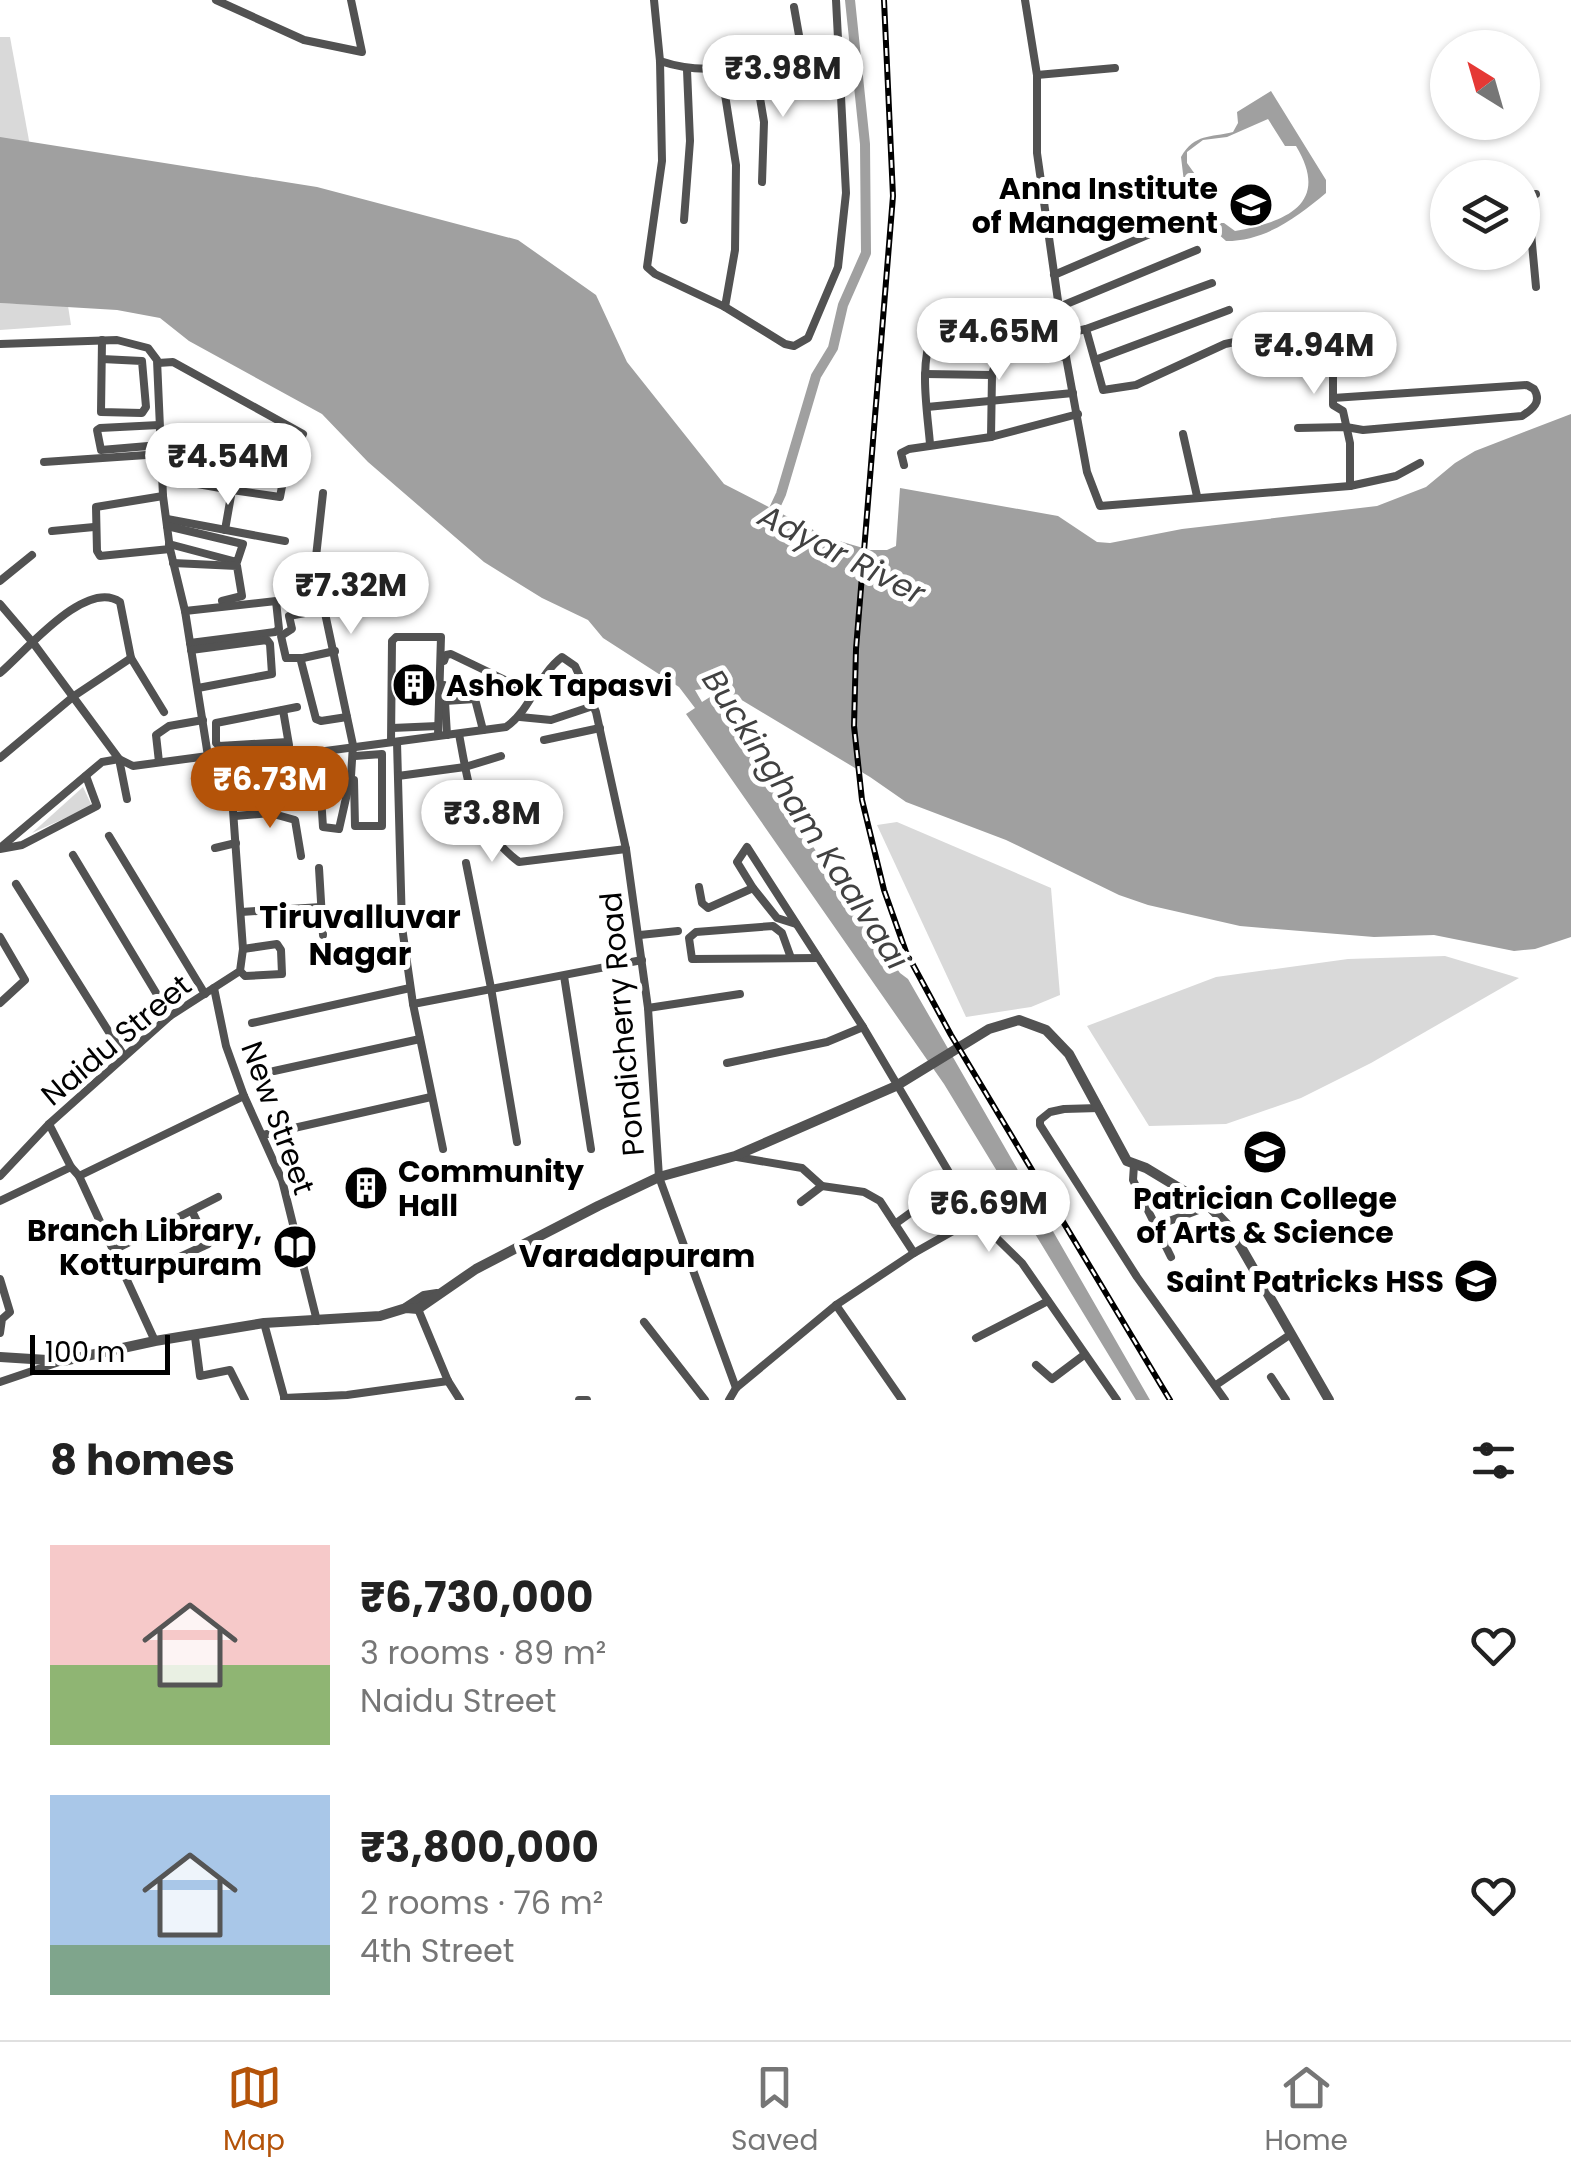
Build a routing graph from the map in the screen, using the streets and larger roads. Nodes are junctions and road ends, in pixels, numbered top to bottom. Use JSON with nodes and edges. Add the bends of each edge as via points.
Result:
{"nodes":[{"id":1,"x":216,"y":0,"type":"edge"},
{"id":2,"x":351,"y":0,"type":"edge"},
{"id":3,"x":654,"y":0,"type":"edge"},
{"id":4,"x":836,"y":0,"type":"edge"},
{"id":5,"x":1025,"y":0,"type":"edge"},
{"id":6,"x":794,"y":7,"type":"dead end"},
{"id":7,"x":660,"y":61,"type":"junction"},
{"id":8,"x":754,"y":62,"type":"junction"},
{"id":9,"x":1115,"y":68,"type":"dead end"},
{"id":10,"x":687,"y":70,"type":"junction"},
{"id":11,"x":722,"y":70,"type":"junction"},
{"id":12,"x":1036,"y":75,"type":"junction"},
{"id":13,"x":762,"y":182,"type":"dead end"},
{"id":14,"x":684,"y":220,"type":"dead end"},
{"id":15,"x":1172,"y":224,"type":"dead end"},
{"id":16,"x":1197,"y":250,"type":"dead end"},
{"id":17,"x":1534,"y":270,"type":"edge"},
{"id":18,"x":1054,"y":275,"type":"junction"},
{"id":19,"x":1212,"y":283,"type":"dead end"},
{"id":20,"x":1536,"y":287,"type":"dead end"},
{"id":21,"x":725,"y":307,"type":"junction"},
{"id":22,"x":1059,"y":307,"type":"junction"},
{"id":23,"x":1229,"y":310,"type":"dead end"},
{"id":24,"x":1007,"y":320,"type":"dead end"},
{"id":25,"x":1086,"y":329,"type":"junction"},
{"id":26,"x":1064,"y":334,"type":"junction"},
{"id":27,"x":102,"y":340,"type":"junction"},
{"id":28,"x":0,"y":344,"type":"edge"},
{"id":29,"x":998,"y":351,"type":"junction"},
{"id":30,"x":1066,"y":357,"type":"junction"},
{"id":31,"x":102,"y":359,"type":"junction"},
{"id":32,"x":1095,"y":360,"type":"junction"},
{"id":33,"x":158,"y":362,"type":"junction"},
{"id":34,"x":925,"y":374,"type":"junction"},
{"id":35,"x":992,"y":375,"type":"junction"},
{"id":36,"x":1074,"y":393,"type":"junction"},
{"id":37,"x":1332,"y":398,"type":"junction"},
{"id":38,"x":989,"y":404,"type":"junction"},
{"id":39,"x":927,"y":407,"type":"junction"},
{"id":40,"x":1078,"y":414,"type":"junction"},
{"id":41,"x":1346,"y":427,"type":"junction"},
{"id":42,"x":160,"y":428,"type":"junction"},
{"id":43,"x":1298,"y":428,"type":"dead end"},
{"id":44,"x":1183,"y":434,"type":"dead end"},
{"id":45,"x":991,"y":437,"type":"junction"},
{"id":46,"x":930,"y":444,"type":"junction"},
{"id":47,"x":160,"y":447,"type":"junction"},
{"id":48,"x":239,"y":452,"type":"junction"},
{"id":49,"x":44,"y":462,"type":"dead end"},
{"id":50,"x":1420,"y":463,"type":"dead end"},
{"id":51,"x":904,"y":465,"type":"dead end"},
{"id":52,"x":163,"y":478,"type":"junction"},
{"id":53,"x":1350,"y":486,"type":"junction"},
{"id":54,"x":232,"y":490,"type":"junction"},
{"id":55,"x":322,"y":493,"type":"dead end"},
{"id":56,"x":164,"y":496,"type":"junction"},
{"id":57,"x":1197,"y":496,"type":"junction"},
{"id":58,"x":167,"y":522,"type":"junction"},
{"id":59,"x":94,"y":527,"type":"junction"},
{"id":60,"x":225,"y":530,"type":"junction"},
{"id":61,"x":52,"y":531,"type":"dead end"},
{"id":62,"x":285,"y":542,"type":"dead end"},
{"id":63,"x":170,"y":546,"type":"junction"},
{"id":64,"x":32,"y":555,"type":"dead end"},
{"id":65,"x":173,"y":563,"type":"junction"},
{"id":66,"x":299,"y":564,"type":"dead end"},
{"id":67,"x":315,"y":566,"type":"junction"},
{"id":68,"x":0,"y":582,"type":"edge"},
{"id":69,"x":0,"y":604,"type":"edge"},
{"id":70,"x":184,"y":608,"type":"junction"},
{"id":71,"x":326,"y":609,"type":"junction"},
{"id":72,"x":34,"y":644,"type":"junction"},
{"id":73,"x":191,"y":646,"type":"junction"},
{"id":74,"x":335,"y":651,"type":"junction"},
{"id":75,"x":131,"y":658,"type":"junction"},
{"id":76,"x":303,"y":658,"type":"junction"},
{"id":77,"x":0,"y":673,"type":"edge"},
{"id":78,"x":198,"y":688,"type":"junction"},
{"id":79,"x":534,"y":694,"type":"junction"},
{"id":80,"x":74,"y":696,"type":"junction"},
{"id":81,"x":445,"y":701,"type":"junction"},
{"id":82,"x":592,"y":706,"type":"junction"},
{"id":83,"x":297,"y":707,"type":"dead end"},
{"id":84,"x":283,"y":710,"type":"junction"},
{"id":85,"x":164,"y":712,"type":"dead end"},
{"id":86,"x":347,"y":717,"type":"junction"},
{"id":87,"x":520,"y":717,"type":"junction"},
{"id":88,"x":203,"y":720,"type":"junction"},
{"id":89,"x":392,"y":728,"type":"junction"},
{"id":90,"x":600,"y":728,"type":"junction"},
{"id":91,"x":482,"y":730,"type":"junction"},
{"id":92,"x":441,"y":732,"type":"junction"},
{"id":93,"x":460,"y":734,"type":"junction"},
{"id":94,"x":544,"y":740,"type":"dead end"},
{"id":95,"x":392,"y":742,"type":"junction"},
{"id":96,"x":354,"y":745,"type":"junction"},
{"id":97,"x":289,"y":746,"type":"junction"},
{"id":98,"x":318,"y":752,"type":"junction"},
{"id":99,"x":382,"y":754,"type":"junction"},
{"id":100,"x":230,"y":755,"type":"junction"},
{"id":101,"x":208,"y":756,"type":"junction"},
{"id":102,"x":355,"y":756,"type":"junction"},
{"id":103,"x":501,"y":756,"type":"dead end"},
{"id":104,"x":0,"y":758,"type":"edge"},
{"id":105,"x":120,"y":759,"type":"junction"},
{"id":106,"x":159,"y":762,"type":"junction"},
{"id":107,"x":465,"y":767,"type":"junction"},
{"id":108,"x":86,"y":776,"type":"junction"},
{"id":109,"x":398,"y":776,"type":"junction"},
{"id":110,"x":553,"y":798,"type":"dead end"},
{"id":111,"x":127,"y":799,"type":"dead end"},
{"id":112,"x":234,"y":816,"type":"junction"},
{"id":113,"x":480,"y":818,"type":"junction"},
{"id":114,"x":109,"y":836,"type":"dead end"},
{"id":115,"x":236,"y":843,"type":"junction"},
{"id":116,"x":215,"y":848,"type":"dead end"},
{"id":117,"x":0,"y":849,"type":"edge"},
{"id":118,"x":626,"y":849,"type":"junction"},
{"id":119,"x":73,"y":855,"type":"dead end"},
{"id":120,"x":300,"y":856,"type":"dead end"},
{"id":121,"x":466,"y":862,"type":"dead end"},
{"id":122,"x":319,"y":868,"type":"dead end"},
{"id":123,"x":16,"y":884,"type":"dead end"},
{"id":124,"x":699,"y":887,"type":"dead end"},
{"id":125,"x":752,"y":888,"type":"junction"},
{"id":126,"x":321,"y":908,"type":"junction"},
{"id":127,"x":241,"y":912,"type":"junction"},
{"id":128,"x":796,"y":924,"type":"junction"},
{"id":129,"x":678,"y":931,"type":"dead end"},
{"id":130,"x":323,"y":935,"type":"dead end"},
{"id":131,"x":643,"y":935,"type":"junction"},
{"id":132,"x":0,"y":937,"type":"edge"},
{"id":133,"x":243,"y":949,"type":"junction"},
{"id":134,"x":791,"y":958,"type":"junction"},
{"id":135,"x":818,"y":958,"type":"junction"},
{"id":136,"x":642,"y":960,"type":"junction"},
{"id":137,"x":240,"y":972,"type":"junction"},
{"id":138,"x":564,"y":976,"type":"junction"},
{"id":139,"x":214,"y":988,"type":"junction"},
{"id":140,"x":410,"y":988,"type":"junction"},
{"id":141,"x":492,"y":988,"type":"junction"},
{"id":142,"x":205,"y":994,"type":"junction"},
{"id":143,"x":740,"y":994,"type":"dead end"},
{"id":144,"x":0,"y":1003,"type":"edge"},
{"id":145,"x":413,"y":1004,"type":"junction"},
{"id":146,"x":648,"y":1008,"type":"junction"},
{"id":147,"x":170,"y":1016,"type":"junction"},
{"id":148,"x":252,"y":1022,"type":"dead end"},
{"id":149,"x":863,"y":1027,"type":"junction"},
{"id":150,"x":420,"y":1039,"type":"junction"},
{"id":151,"x":124,"y":1056,"type":"junction"},
{"id":152,"x":727,"y":1063,"type":"dead end"},
{"id":153,"x":274,"y":1072,"type":"dead end"},
{"id":154,"x":896,"y":1086,"type":"junction"},
{"id":155,"x":244,"y":1096,"type":"junction"},
{"id":156,"x":431,"y":1097,"type":"junction"},
{"id":157,"x":1099,"y":1108,"type":"junction"},
{"id":158,"x":49,"y":1124,"type":"junction"},
{"id":159,"x":263,"y":1135,"type":"junction"},
{"id":160,"x":517,"y":1142,"type":"dead end"},
{"id":161,"x":591,"y":1148,"type":"dead end"},
{"id":162,"x":443,"y":1149,"type":"dead end"},
{"id":163,"x":0,"y":1156,"type":"edge"},
{"id":164,"x":735,"y":1156,"type":"junction"},
{"id":165,"x":1134,"y":1165,"type":"junction"},
{"id":166,"x":6,"y":1166,"type":"junction"},
{"id":167,"x":70,"y":1167,"type":"junction"},
{"id":168,"x":0,"y":1176,"type":"edge"},
{"id":169,"x":79,"y":1176,"type":"junction"},
{"id":170,"x":659,"y":1177,"type":"junction"},
{"id":171,"x":822,"y":1186,"type":"junction"},
{"id":172,"x":218,"y":1197,"type":"dead end"},
{"id":173,"x":0,"y":1201,"type":"edge"},
{"id":174,"x":801,"y":1202,"type":"dead end"},
{"id":175,"x":1209,"y":1206,"type":"junction"},
{"id":176,"x":192,"y":1211,"type":"junction"},
{"id":177,"x":913,"y":1211,"type":"dead end"},
{"id":178,"x":976,"y":1218,"type":"junction"},
{"id":179,"x":895,"y":1224,"type":"junction"},
{"id":180,"x":1156,"y":1226,"type":"junction"},
{"id":181,"x":116,"y":1249,"type":"junction"},
{"id":182,"x":914,"y":1253,"type":"junction"},
{"id":183,"x":1171,"y":1256,"type":"dead end"},
{"id":184,"x":169,"y":1262,"type":"dead end"},
{"id":185,"x":0,"y":1279,"type":"edge"},
{"id":186,"x":1048,"y":1301,"type":"junction"},
{"id":187,"x":836,"y":1305,"type":"junction"},
{"id":188,"x":412,"y":1308,"type":"junction"},
{"id":189,"x":316,"y":1321,"type":"junction"},
{"id":190,"x":644,"y":1322,"type":"dead end"},
{"id":191,"x":264,"y":1323,"type":"junction"},
{"id":192,"x":0,"y":1333,"type":"edge"},
{"id":193,"x":1291,"y":1334,"type":"junction"},
{"id":194,"x":195,"y":1337,"type":"junction"},
{"id":195,"x":976,"y":1338,"type":"dead end"},
{"id":196,"x":156,"y":1341,"type":"junction"},
{"id":197,"x":1084,"y":1355,"type":"junction"},
{"id":198,"x":0,"y":1356,"type":"edge"},
{"id":199,"x":63,"y":1361,"type":"junction"},
{"id":200,"x":1036,"y":1366,"type":"dead end"},
{"id":201,"x":1271,"y":1377,"type":"dead end"},
{"id":202,"x":448,"y":1381,"type":"junction"},
{"id":203,"x":0,"y":1382,"type":"edge"},
{"id":204,"x":736,"y":1388,"type":"junction"},
{"id":205,"x":1221,"y":1395,"type":"edge"},
{"id":206,"x":348,"y":1398,"type":"edge"},
{"id":207,"x":284,"y":1399,"type":"edge"},
{"id":208,"x":245,"y":1400,"type":"edge"},
{"id":209,"x":460,"y":1400,"type":"edge"},
{"id":210,"x":579,"y":1400,"type":"edge"},
{"id":211,"x":587,"y":1400,"type":"edge"},
{"id":212,"x":705,"y":1400,"type":"edge"},
{"id":213,"x":731,"y":1400,"type":"edge"},
{"id":214,"x":902,"y":1400,"type":"edge"},
{"id":215,"x":1117,"y":1400,"type":"edge"},
{"id":216,"x":1286,"y":1400,"type":"edge"},
{"id":217,"x":1329,"y":1400,"type":"edge"}],
"edges":[{"from":1,"to":2,"type":"street","via":[[304,40],[362,52]]},
{"from":3,"to":7,"type":"street"},
{"from":4,"to":21,"type":"street","via":[[846,193],[838,267],[802,344],[785,344]]},
{"from":5,"to":12,"type":"street"},
{"from":6,"to":8,"type":"street","via":[[798,46]]},
{"from":7,"to":10,"type":"street"},
{"from":7,"to":21,"type":"street","via":[[662,161],[648,266]]},
{"from":8,"to":11,"type":"street"},
{"from":8,"to":13,"type":"street","via":[[764,122]]},
{"from":9,"to":12,"type":"street"},
{"from":10,"to":11,"type":"street"},
{"from":10,"to":14,"type":"street"},
{"from":11,"to":21,"type":"street","via":[[736,165],[735,250]]},
{"from":12,"to":18,"type":"street","via":[[1037,153]]},
{"from":15,"to":18,"type":"street"},
{"from":16,"to":22,"type":"street"},
{"from":17,"to":20,"type":"street"},
{"from":18,"to":22,"type":"street"},
{"from":19,"to":25,"type":"street"},
{"from":22,"to":26,"type":"street"},
{"from":23,"to":32,"type":"street"},
{"from":24,"to":29,"type":"street"},
{"from":25,"to":26,"type":"street"},
{"from":25,"to":32,"type":"street"},
{"from":26,"to":30,"type":"street"},
{"from":27,"to":28,"type":"street"},
{"from":27,"to":31,"type":"street"},
{"from":27,"to":33,"type":"street","via":[[148,348]]},
{"from":29,"to":30,"type":"street"},
{"from":29,"to":34,"type":"street","via":[[933,331]]},
{"from":29,"to":35,"type":"street"},
{"from":30,"to":36,"type":"street"},
{"from":31,"to":31,"type":"street","via":[[101,412],[142,413],[142,361]]},
{"from":32,"to":37,"type":"street","via":[[1102,390],[1136,385],[1225,344],[1284,340],[1294,359],[1334,360]]},
{"from":33,"to":42,"type":"street"},
{"from":33,"to":42,"type":"street","via":[[174,362],[303,439],[295,449]]},
{"from":34,"to":35,"type":"street"},
{"from":34,"to":39,"type":"street"},
{"from":35,"to":38,"type":"street"},
{"from":36,"to":38,"type":"street"},
{"from":36,"to":40,"type":"street"},
{"from":37,"to":41,"type":"street"},
{"from":37,"to":41,"type":"street","via":[[1526,385],[1536,393],[1534,408],[1522,416]]},
{"from":38,"to":39,"type":"street"},
{"from":38,"to":45,"type":"street"},
{"from":39,"to":46,"type":"street"},
{"from":40,"to":45,"type":"street"},
{"from":40,"to":57,"type":"street","via":[[1100,506]]},
{"from":41,"to":43,"type":"street"},
{"from":41,"to":53,"type":"street"},
{"from":42,"to":47,"type":"street"},
{"from":42,"to":47,"type":"street","via":[[97,430],[101,450]]},
{"from":44,"to":57,"type":"street"},
{"from":45,"to":46,"type":"street"},
{"from":46,"to":51,"type":"street","via":[[904,450]]},
{"from":47,"to":48,"type":"street"},
{"from":47,"to":49,"type":"street"},
{"from":47,"to":52,"type":"street"},
{"from":48,"to":54,"type":"street"},
{"from":48,"to":54,"type":"street","via":[[287,460],[282,496]]},
{"from":50,"to":53,"type":"street"},
{"from":52,"to":54,"type":"street"},
{"from":52,"to":56,"type":"street"},
{"from":53,"to":57,"type":"street"},
{"from":54,"to":60,"type":"street"},
{"from":55,"to":67,"type":"street"},
{"from":56,"to":58,"type":"street"},
{"from":56,"to":59,"type":"street","via":[[100,504]]},
{"from":58,"to":60,"type":"street"},
{"from":58,"to":63,"type":"street"},
{"from":58,"to":63,"type":"street","via":[[242,544],[237,562]]},
{"from":59,"to":61,"type":"street"},
{"from":59,"to":63,"type":"street","via":[[100,556]]},
{"from":60,"to":62,"type":"street"},
{"from":63,"to":65,"type":"street"},
{"from":64,"to":68,"type":"street"},
{"from":65,"to":70,"type":"street"},
{"from":65,"to":70,"type":"street","via":[[239,569],[240,598]]},
{"from":66,"to":67,"type":"street"},
{"from":67,"to":71,"type":"street"},
{"from":69,"to":72,"type":"street"},
{"from":70,"to":73,"type":"street"},
{"from":70,"to":73,"type":"street","via":[[276,601],[275,632]]},
{"from":71,"to":74,"type":"street"},
{"from":71,"to":76,"type":"street","via":[[289,616],[292,629],[281,636],[286,658]]},
{"from":72,"to":75,"type":"street","via":[[84,601],[116,598]]},
{"from":72,"to":77,"type":"street"},
{"from":72,"to":80,"type":"street"},
{"from":73,"to":78,"type":"street"},
{"from":73,"to":78,"type":"street","via":[[270,644],[274,673]]},
{"from":74,"to":76,"type":"street"},
{"from":74,"to":86,"type":"street"},
{"from":75,"to":80,"type":"street"},
{"from":75,"to":85,"type":"street"},
{"from":76,"to":86,"type":"street","via":[[316,719]]},
{"from":78,"to":88,"type":"street"},
{"from":79,"to":81,"type":"street","via":[[451,654],[444,658]]},
{"from":79,"to":82,"type":"street","name":"Pondicherry Road","via":[[562,657],[575,666]]},
{"from":79,"to":87,"type":"street"},
{"from":80,"to":104,"type":"street"},
{"from":80,"to":105,"type":"street"},
{"from":81,"to":91,"type":"street","via":[[476,699]]},
{"from":81,"to":92,"type":"street"},
{"from":82,"to":87,"type":"street","via":[[551,720]]},
{"from":82,"to":90,"type":"street","name":"Pondicherry Road"},
{"from":83,"to":84,"type":"street"},
{"from":84,"to":97,"type":"street"},
{"from":84,"to":97,"type":"street","via":[[216,724],[216,742]]},
{"from":86,"to":96,"type":"street"},
{"from":87,"to":91,"type":"street"},
{"from":88,"to":101,"type":"street"},
{"from":88,"to":106,"type":"street","via":[[156,735]]},
{"from":89,"to":92,"type":"street"},
{"from":89,"to":92,"type":"street","via":[[392,641],[441,637]]},
{"from":89,"to":95,"type":"street"},
{"from":90,"to":94,"type":"street"},
{"from":90,"to":118,"type":"street","name":"Pondicherry Road"},
{"from":91,"to":93,"type":"street"},
{"from":92,"to":93,"type":"street"},
{"from":92,"to":95,"type":"street"},
{"from":93,"to":107,"type":"street"},
{"from":95,"to":96,"type":"street"},
{"from":95,"to":99,"type":"street"},
{"from":95,"to":109,"type":"street"},
{"from":96,"to":98,"type":"street"},
{"from":96,"to":98,"type":"street","via":[[339,829],[322,827]]},
{"from":96,"to":102,"type":"street"},
{"from":97,"to":98,"type":"street"},
{"from":97,"to":100,"type":"street"},
{"from":99,"to":102,"type":"street"},
{"from":99,"to":102,"type":"street","via":[[384,823],[377,827],[353,822]]},
{"from":100,"to":101,"type":"street"},
{"from":100,"to":112,"type":"street"},
{"from":101,"to":106,"type":"street"},
{"from":103,"to":107,"type":"street"},
{"from":105,"to":106,"type":"street","via":[[134,766]]},
{"from":105,"to":108,"type":"street","via":[[102,762]]},
{"from":105,"to":111,"type":"street"},
{"from":107,"to":109,"type":"street"},
{"from":107,"to":113,"type":"street"},
{"from":108,"to":117,"type":"street"},
{"from":108,"to":117,"type":"street","via":[[98,806],[22,845]]},
{"from":109,"to":140,"type":"street"},
{"from":110,"to":113,"type":"street"},
{"from":112,"to":115,"type":"street"},
{"from":112,"to":120,"type":"street","via":[[270,812],[295,820]]},
{"from":113,"to":118,"type":"street","via":[[490,838],[519,862]]},
{"from":114,"to":142,"type":"street"},
{"from":115,"to":116,"type":"street"},
{"from":115,"to":127,"type":"street"},
{"from":118,"to":131,"type":"street","name":"Pondicherry Road"},
{"from":119,"to":147,"type":"street"},
{"from":121,"to":141,"type":"street"},
{"from":122,"to":126,"type":"street"},
{"from":123,"to":151,"type":"street"},
{"from":124,"to":125,"type":"street","via":[[708,908]]},
{"from":125,"to":128,"type":"street","via":[[777,918]]},
{"from":125,"to":128,"type":"street","via":[[737,862],[747,847]]},
{"from":126,"to":127,"type":"street"},
{"from":126,"to":130,"type":"street"},
{"from":127,"to":133,"type":"street"},
{"from":128,"to":135,"type":"street"},
{"from":129,"to":131,"type":"street"},
{"from":131,"to":136,"type":"street","name":"Pondicherry Road"},
{"from":132,"to":144,"type":"street","via":[[24,980]]},
{"from":133,"to":137,"type":"street"},
{"from":133,"to":137,"type":"street","via":[[278,946],[282,974]]},
{"from":134,"to":134,"type":"street","via":[[773,926],[689,938],[692,959]]},
{"from":134,"to":135,"type":"street"},
{"from":135,"to":149,"type":"street"},
{"from":136,"to":138,"type":"street"},
{"from":136,"to":146,"type":"street","name":"Pondicherry Road"},
{"from":137,"to":139,"type":"street","name":"Naidu Street"},
{"from":138,"to":141,"type":"street"},
{"from":138,"to":161,"type":"street"},
{"from":139,"to":142,"type":"street","name":"Naidu Street"},
{"from":139,"to":155,"type":"street","name":"New Street"},
{"from":140,"to":145,"type":"street"},
{"from":140,"to":148,"type":"street"},
{"from":141,"to":145,"type":"street"},
{"from":141,"to":160,"type":"street"},
{"from":142,"to":147,"type":"street","name":"Naidu Street"},
{"from":143,"to":146,"type":"street"},
{"from":145,"to":150,"type":"street"},
{"from":146,"to":170,"type":"street","name":"Pondicherry Road"},
{"from":147,"to":151,"type":"street","name":"Naidu Street"},
{"from":149,"to":152,"type":"street","via":[[827,1042]]},
{"from":149,"to":154,"type":"street"},
{"from":150,"to":153,"type":"street"},
{"from":150,"to":156,"type":"street"},
{"from":151,"to":158,"type":"street","name":"Naidu Street"},
{"from":154,"to":157,"type":"street","via":[[989,1029],[1019,1020],[1046,1030],[1068,1054]]},
{"from":154,"to":164,"type":"street"},
{"from":154,"to":178,"type":"street"},
{"from":155,"to":159,"type":"street","name":"New Street"},
{"from":155,"to":169,"type":"street"},
{"from":156,"to":159,"type":"street"},
{"from":156,"to":162,"type":"street"},
{"from":157,"to":165,"type":"street"},
{"from":157,"to":205,"type":"street","via":[[1050,1112],[1040,1125]]},
{"from":158,"to":166,"type":"street","name":"Naidu Street"},
{"from":158,"to":167,"type":"street"},
{"from":159,"to":189,"type":"street","name":"New Street","via":[[282,1180]]},
{"from":163,"to":166,"type":"street"},
{"from":164,"to":170,"type":"street"},
{"from":164,"to":171,"type":"street","via":[[802,1168]]},
{"from":165,"to":175,"type":"street"},
{"from":165,"to":180,"type":"street","via":[[1133,1180]]},
{"from":166,"to":168,"type":"street","name":"Naidu Street"},
{"from":167,"to":169,"type":"street"},
{"from":167,"to":173,"type":"street"},
{"from":169,"to":181,"type":"street"},
{"from":170,"to":188,"type":"street","via":[[536,1236]]},
{"from":170,"to":204,"type":"street","name":"Pondicherry Road"},
{"from":171,"to":174,"type":"street"},
{"from":171,"to":179,"type":"street","via":[[864,1192],[880,1201]]},
{"from":172,"to":176,"type":"street"},
{"from":175,"to":180,"type":"street"},
{"from":175,"to":193,"type":"street","via":[[1239,1240]]},
{"from":176,"to":181,"type":"street"},
{"from":176,"to":184,"type":"street","via":[[208,1244]]},
{"from":177,"to":179,"type":"street"},
{"from":178,"to":182,"type":"street"},
{"from":178,"to":186,"type":"street","via":[[1022,1263]]},
{"from":179,"to":182,"type":"street"},
{"from":180,"to":183,"type":"street"},
{"from":181,"to":196,"type":"street"},
{"from":182,"to":187,"type":"street"},
{"from":185,"to":192,"type":"street","via":[[10,1312]]},
{"from":186,"to":195,"type":"street"},
{"from":186,"to":197,"type":"street"},
{"from":187,"to":204,"type":"street"},
{"from":187,"to":214,"type":"street"},
{"from":188,"to":189,"type":"street"},
{"from":188,"to":202,"type":"street"},
{"from":189,"to":191,"type":"street"},
{"from":190,"to":212,"type":"street"},
{"from":191,"to":194,"type":"street"},
{"from":191,"to":207,"type":"street"},
{"from":193,"to":205,"type":"street"},
{"from":193,"to":217,"type":"street"},
{"from":194,"to":196,"type":"street"},
{"from":194,"to":208,"type":"street","via":[[200,1376],[230,1370]]},
{"from":196,"to":199,"type":"street"},
{"from":197,"to":200,"type":"street","via":[[1052,1379]]},
{"from":197,"to":215,"type":"street"},
{"from":198,"to":199,"type":"street"},
{"from":199,"to":203,"type":"street"},
{"from":201,"to":216,"type":"street"},
{"from":202,"to":206,"type":"street"},
{"from":202,"to":209,"type":"street"},
{"from":204,"to":213,"type":"street"},
{"from":206,"to":207,"type":"street"},
{"from":210,"to":211,"type":"street"}]}
